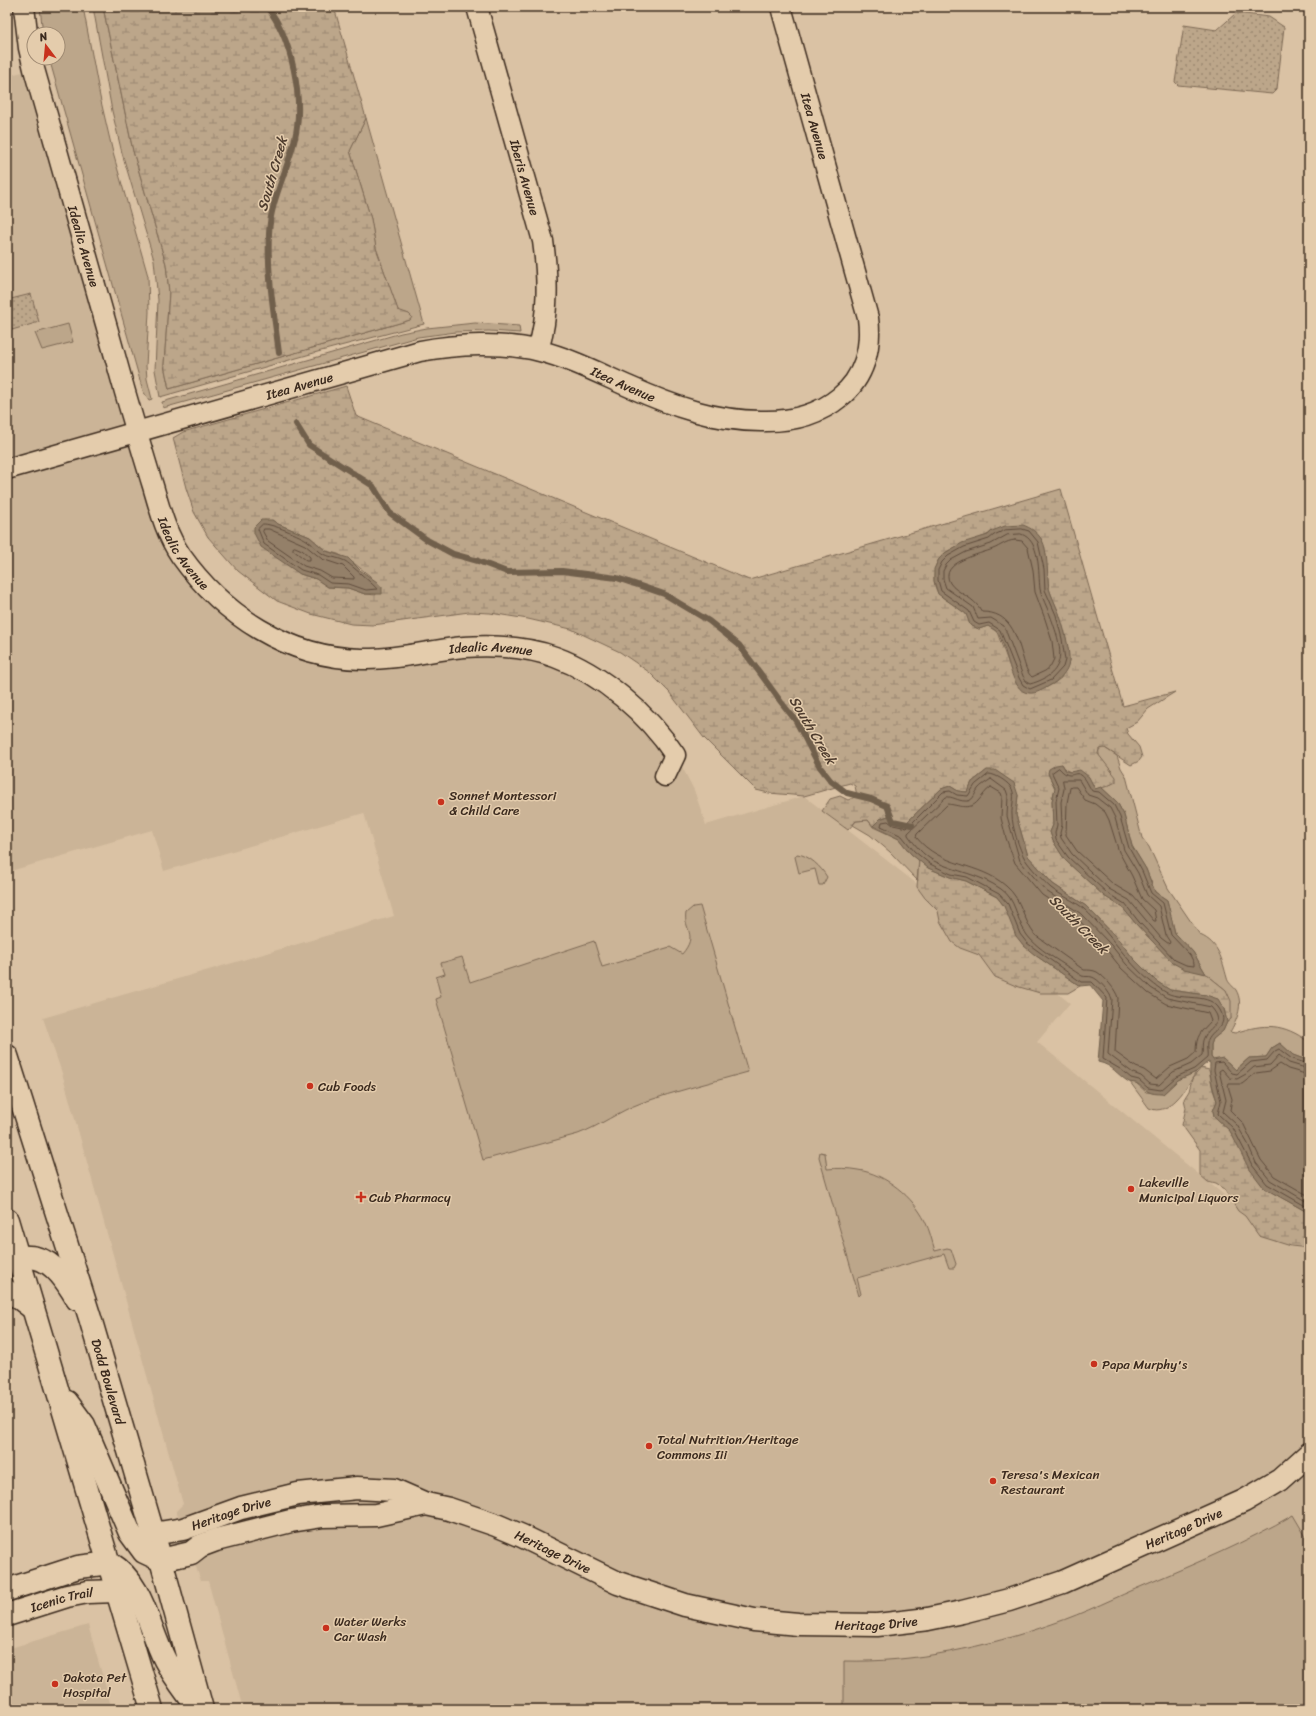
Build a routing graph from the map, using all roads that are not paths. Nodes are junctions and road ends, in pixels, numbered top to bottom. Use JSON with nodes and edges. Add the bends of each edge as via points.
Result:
{"nodes":[{"id":1,"x":24,"y":7,"type":"edge"},
{"id":2,"x":477,"y":7,"type":"edge"},
{"id":3,"x":781,"y":7,"type":"edge"},
{"id":4,"x":538,"y":350,"type":"junction"},
{"id":5,"x":137,"y":433,"type":"junction"},
{"id":6,"x":7,"y":469,"type":"edge"},
{"id":7,"x":665,"y":776,"type":"dead end"},
{"id":8,"x":7,"y":1056,"type":"edge"},
{"id":9,"x":7,"y":1220,"type":"edge"},
{"id":10,"x":12,"y":1258,"type":"edge"},
{"id":11,"x":7,"y":1290,"type":"edge"},
{"id":12,"x":32,"y":1309,"type":"junction"},
{"id":13,"x":90,"y":1318,"type":"junction"},
{"id":14,"x":54,"y":1380,"type":"junction"},
{"id":15,"x":1307,"y":1462,"type":"edge"},
{"id":16,"x":426,"y":1504,"type":"junction"},
{"id":17,"x":153,"y":1534,"type":"junction"},
{"id":18,"x":161,"y":1560,"type":"junction"},
{"id":19,"x":110,"y":1563,"type":"junction"},
{"id":20,"x":7,"y":1590,"type":"edge"},
{"id":21,"x":117,"y":1591,"type":"junction"},
{"id":22,"x":7,"y":1615,"type":"edge"},
{"id":23,"x":152,"y":1709,"type":"edge"},
{"id":24,"x":198,"y":1709,"type":"edge"},
{"id":25,"x":202,"y":1709,"type":"edge"}],
"edges":[{"from":1,"to":5,"type":"street","name":"Idealic Avenue","via":[[34,68]]},
{"from":2,"to":4,"type":"street","name":"Iberis Avenue","via":[[543,241],[547,277],[546,314]]},
{"from":3,"to":4,"type":"street","name":"Itea Avenue","via":[[868,318],[866,357],[852,386],[828,407],[805,417],[771,421],[732,419],[675,406],[580,364]]},
{"from":4,"to":5,"type":"street","name":"Itea Avenue","via":[[485,345],[434,348]]},
{"from":5,"to":6,"type":"street","name":"Itea Avenue"},
{"from":5,"to":7,"type":"street","name":"Idealic Avenue","via":[[171,540],[206,587],[249,624],[293,646],[349,659],[381,659],[492,646],[556,657],[588,673],[633,705],[654,726],[675,755]]},
{"from":8,"to":13,"type":"street","name":"Dodd Boulevard"},
{"from":9,"to":10,"type":"street"},
{"from":10,"to":12,"type":"street"},
{"from":10,"to":13,"type":"street","via":[[37,1258],[51,1265],[68,1284]]},
{"from":11,"to":12,"type":"street"},
{"from":12,"to":14,"type":"street"},
{"from":13,"to":17,"type":"street","name":"Dodd Boulevard"},
{"from":14,"to":18,"type":"street","via":[[84,1425],[130,1533],[144,1552]]},
{"from":14,"to":19,"type":"street"},
{"from":15,"to":16,"type":"street","name":"Heritage Drive","via":[[1244,1501],[1063,1582],[962,1612],[877,1625],[798,1624],[738,1617],[685,1605],[618,1583],[496,1525]]},
{"from":16,"to":17,"type":"street","name":"Heritage Drive","via":[[394,1490],[335,1489],[276,1499],[241,1508],[183,1529]]},
{"from":16,"to":18,"type":"street","name":"Heritage Drive","via":[[376,1515],[323,1516],[291,1521],[216,1540],[200,1546],[191,1553]]},
{"from":17,"to":18,"type":"street","name":"Dodd Boulevard"},
{"from":18,"to":25,"type":"street","name":"Dodd Boulevard"},
{"from":19,"to":20,"type":"street","name":"Icenic Trail","via":[[78,1567]]},
{"from":19,"to":21,"type":"street"},
{"from":19,"to":24,"type":"street","via":[[121,1570],[134,1586],[165,1660]]},
{"from":21,"to":22,"type":"street","name":"Icenic Trail","via":[[67,1596]]},
{"from":21,"to":23,"type":"street"}]}
